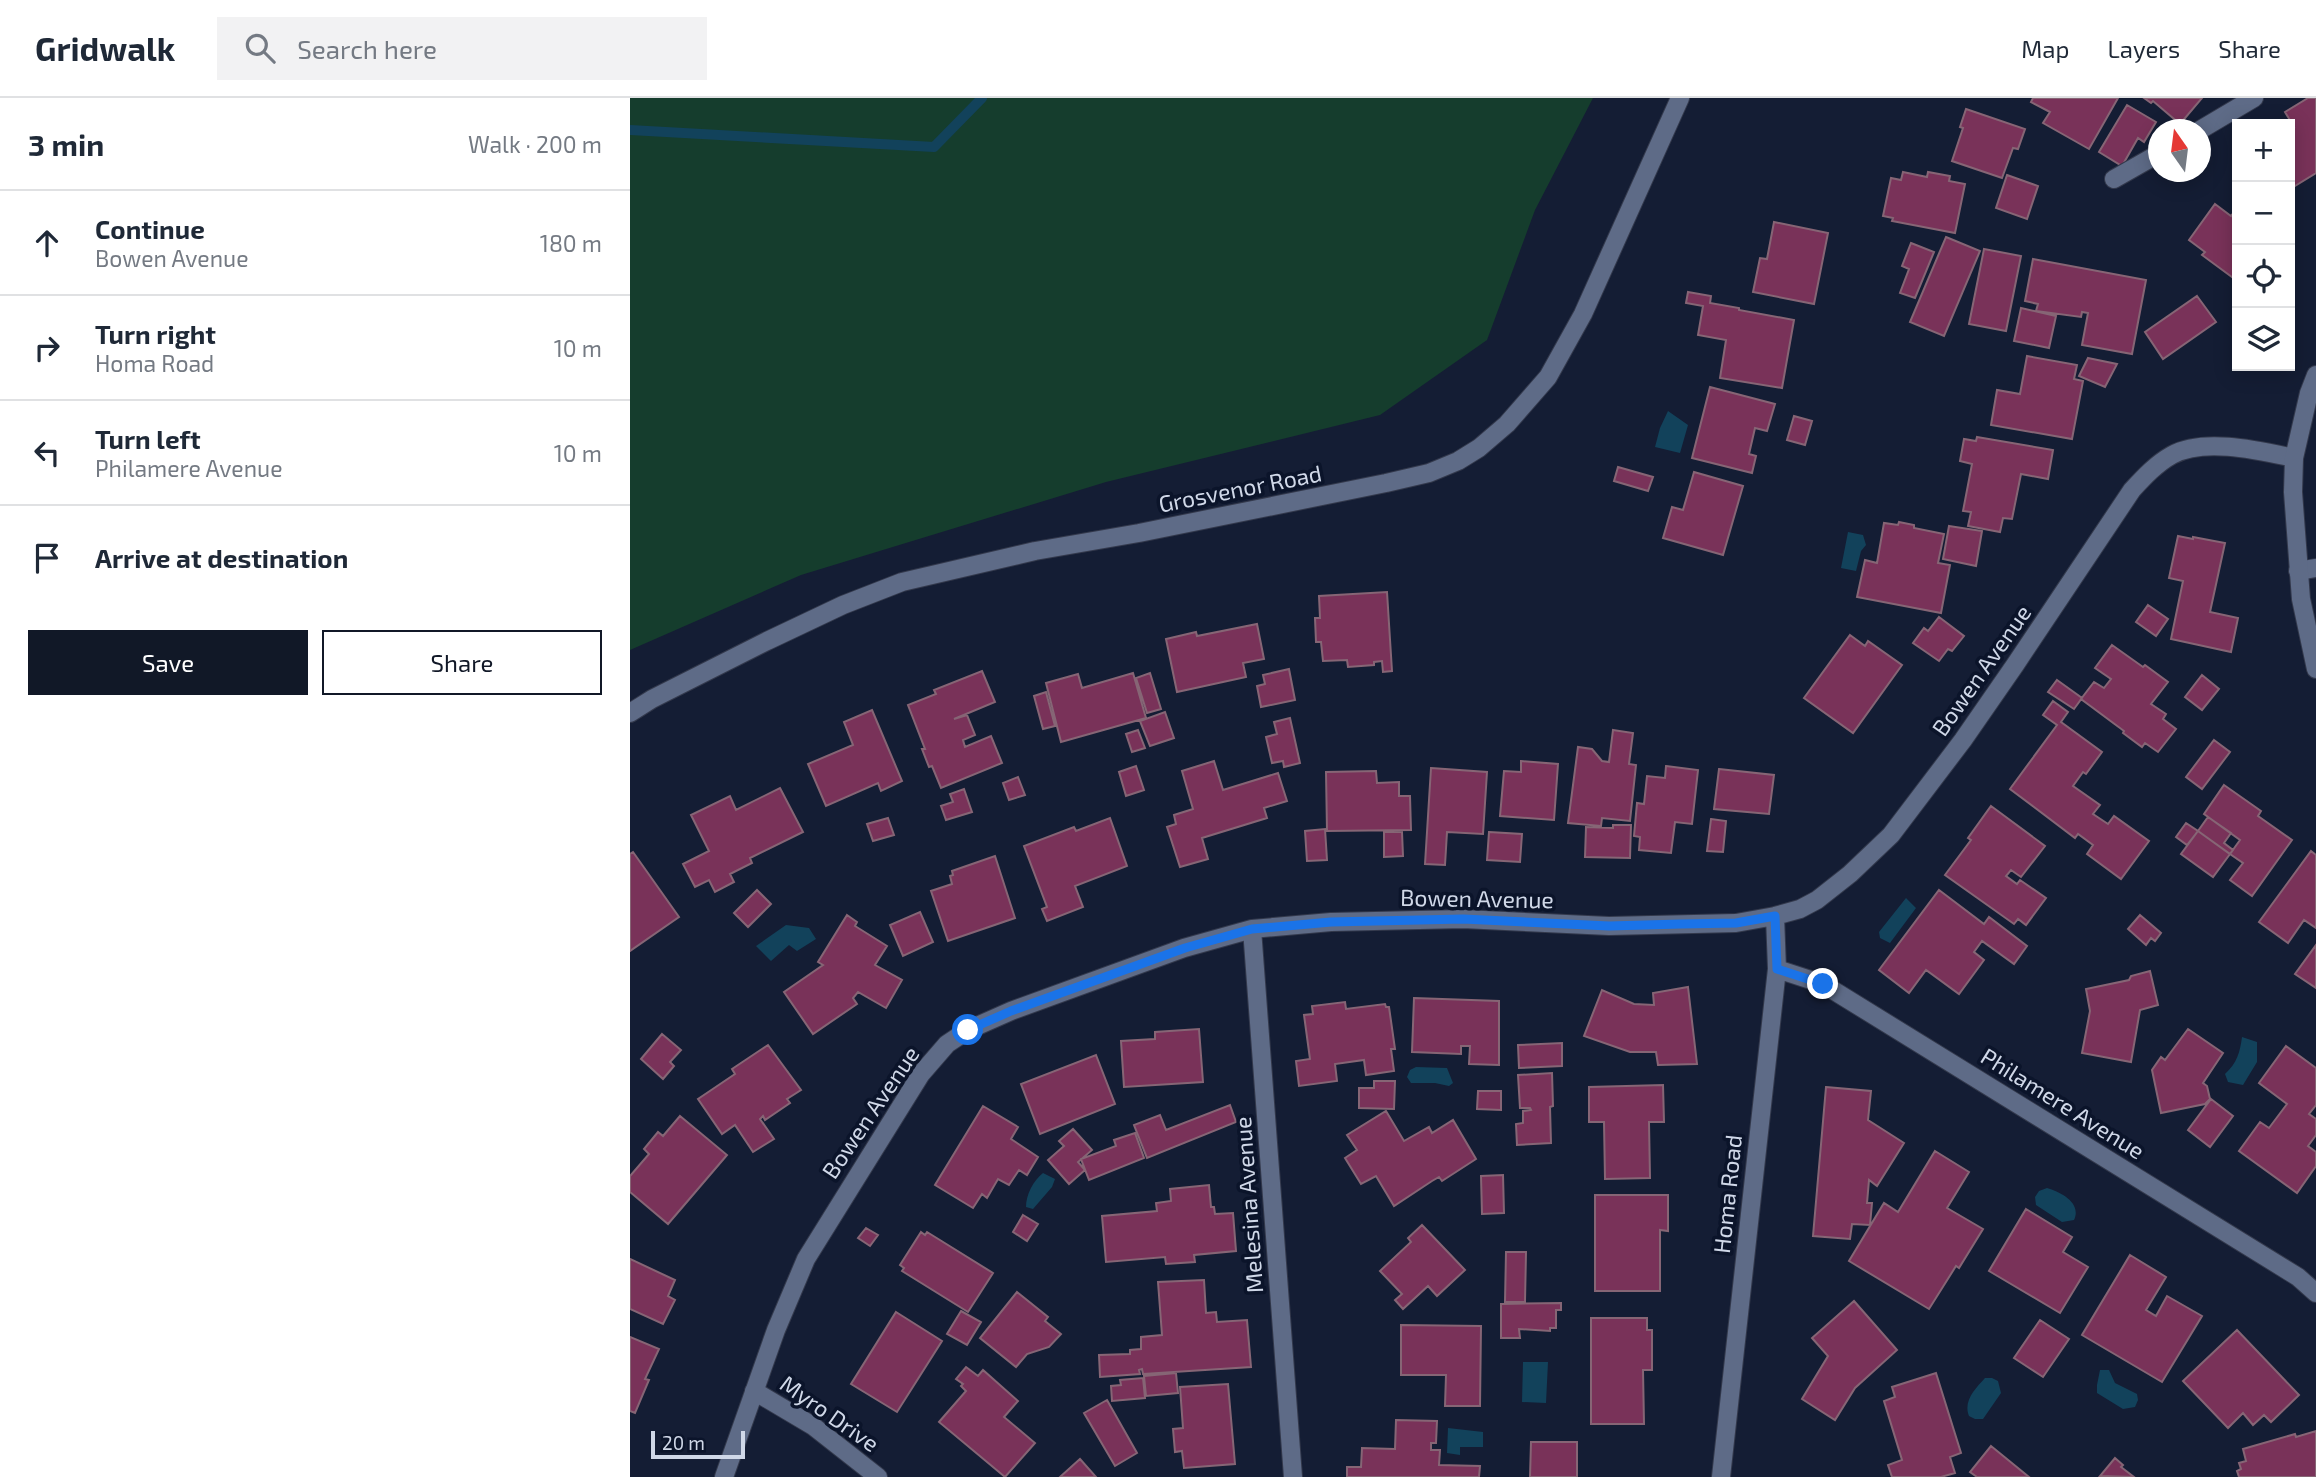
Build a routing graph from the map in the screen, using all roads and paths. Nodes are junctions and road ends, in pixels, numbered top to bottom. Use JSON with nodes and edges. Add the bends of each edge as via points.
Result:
{"nodes":[{"id":1,"x":1680,"y":98,"type":"edge"},
{"id":2,"x":2254,"y":98,"type":"edge"},
{"id":3,"x":2211,"y":123,"type":"edge"},
{"id":4,"x":2148,"y":160,"type":"edge"},
{"id":5,"x":2114,"y":180,"type":"dead end"},
{"id":6,"x":2316,"y":375,"type":"edge"},
{"id":7,"x":2294,"y":458,"type":"junction"},
{"id":8,"x":2307,"y":570,"type":"edge"},
{"id":9,"x":2316,"y":669,"type":"edge"},
{"id":10,"x":630,"y":713,"type":"edge"},
{"id":11,"x":1775,"y":916,"type":"junction"},
{"id":12,"x":1252,"y":929,"type":"junction"},
{"id":13,"x":1777,"y":969,"type":"junction"},
{"id":14,"x":2316,"y":1293,"type":"edge"},
{"id":15,"x":754,"y":1391,"type":"junction"},
{"id":16,"x":724,"y":1477,"type":"edge"},
{"id":17,"x":878,"y":1477,"type":"edge"},
{"id":18,"x":1293,"y":1477,"type":"edge"},
{"id":19,"x":1721,"y":1477,"type":"edge"}],
"edges":[{"from":1,"to":10,"type":"street","name":"Grosvenor Road","via":[[1583,314],[1549,376],[1507,424],[1458,461],[1386,483],[1035,551],[902,582],[767,641]]},
{"from":2,"to":3,"type":"street"},
{"from":4,"to":5,"type":"street"},
{"from":6,"to":7,"type":"street"},
{"from":7,"to":8,"type":"street","via":[[2293,492]]},
{"from":7,"to":11,"type":"street","name":"Bowen Avenue","via":[[2253,449],[2199,447],[2175,453],[2154,466],[2132,490],[1963,740],[1891,835],[1817,900]]},
{"from":8,"to":9,"type":"street","via":[[2301,599]]},
{"from":11,"to":12,"type":"street","name":"Bowen Avenue","via":[[1736,923],[1609,926],[1463,919]]},
{"from":11,"to":13,"type":"street","name":"Homa Road"},
{"from":12,"to":15,"type":"street","name":"Bowen Avenue","via":[[1185,948],[1011,1011],[947,1044],[921,1074],[806,1259]]},
{"from":12,"to":18,"type":"street","name":"Melesina Avenue"},
{"from":13,"to":14,"type":"street","name":"Philamere Avenue","via":[[1823,984],[2298,1277]]},
{"from":13,"to":19,"type":"street","name":"Homa Road"},
{"from":15,"to":16,"type":"street","name":"Bowen Avenue"},
{"from":15,"to":17,"type":"street","name":"Myro Drive","via":[[813,1426]]}]}
